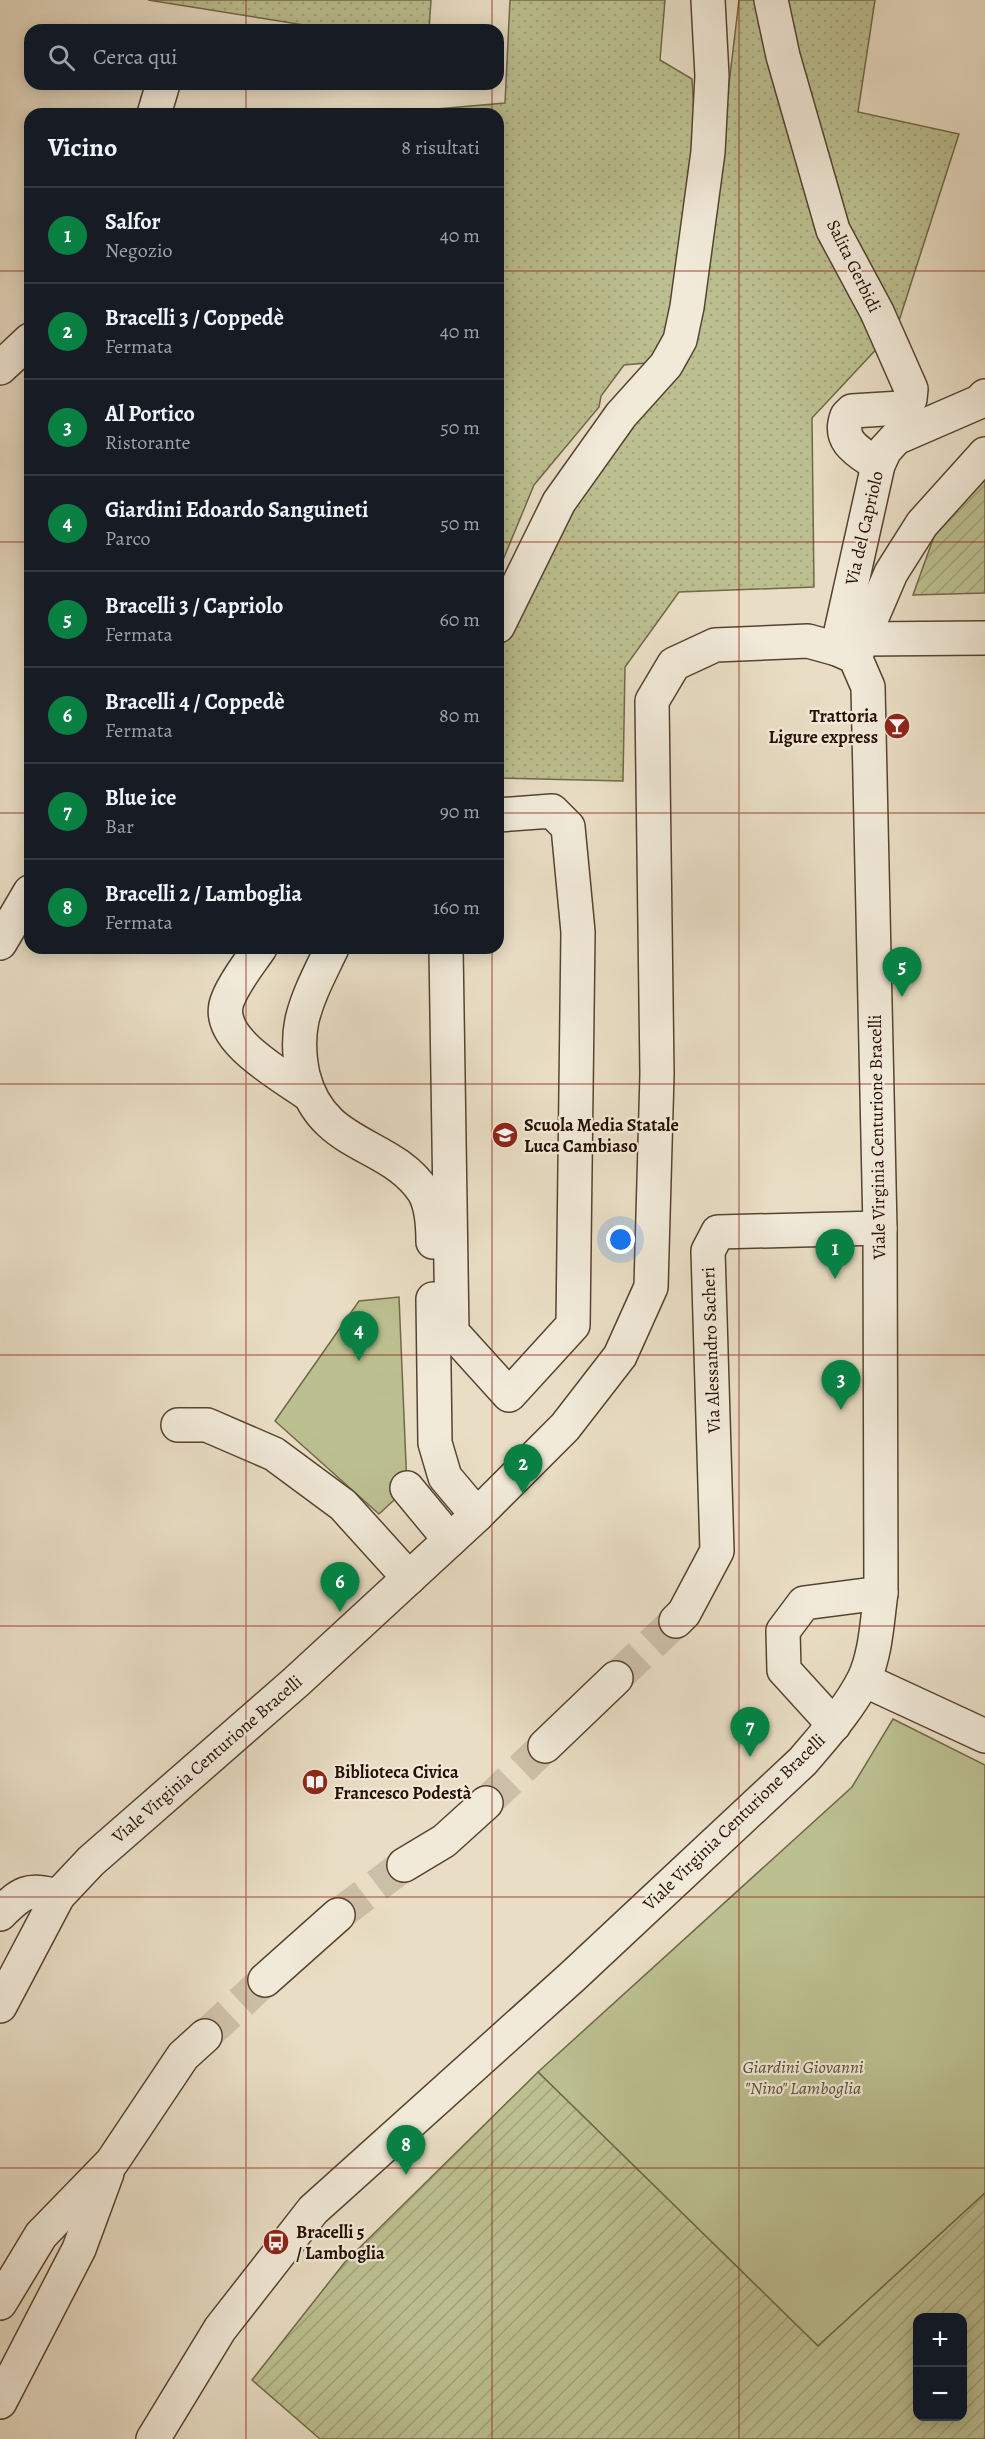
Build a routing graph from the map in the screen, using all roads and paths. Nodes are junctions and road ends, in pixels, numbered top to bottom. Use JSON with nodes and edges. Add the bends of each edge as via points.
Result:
{"nodes":[{"id":1,"x":708,"y":0,"type":"edge"},
{"id":2,"x":771,"y":0,"type":"edge"},
{"id":3,"x":161,"y":90,"type":"edge"},
{"id":4,"x":156,"y":108,"type":"edge"},
{"id":5,"x":24,"y":346,"type":"edge"},
{"id":6,"x":0,"y":368,"type":"edge"},
{"id":7,"x":985,"y":396,"type":"edge"},
{"id":8,"x":985,"y":454,"type":"edge"},
{"id":9,"x":878,"y":465,"type":"junction"},
{"id":10,"x":504,"y":617,"type":"edge"},
{"id":11,"x":985,"y":638,"type":"edge"},
{"id":12,"x":851,"y":648,"type":"junction"},
{"id":13,"x":504,"y":814,"type":"edge"},
{"id":14,"x":24,"y":902,"type":"edge"},
{"id":15,"x":0,"y":943,"type":"edge"},
{"id":16,"x":256,"y":954,"type":"edge"},
{"id":17,"x":330,"y":954,"type":"edge"},
{"id":18,"x":446,"y":954,"type":"edge"},
{"id":19,"x":308,"y":1094,"type":"junction"},
{"id":20,"x":880,"y":1228,"type":"junction"},
{"id":21,"x":178,"y":1425,"type":"dead end"},
{"id":22,"x":407,"y":1488,"type":"dead end"},
{"id":23,"x":477,"y":1515,"type":"junction"},
{"id":24,"x":450,"y":1540,"type":"junction"},
{"id":25,"x":409,"y":1578,"type":"junction"},
{"id":26,"x":881,"y":1593,"type":"junction"},
{"id":27,"x":676,"y":1621,"type":"tunnel mouth"},
{"id":28,"x":616,"y":1678,"type":"tunnel mouth"},
{"id":29,"x":864,"y":1680,"type":"junction"},
{"id":30,"x":834,"y":1725,"type":"junction"},
{"id":31,"x":985,"y":1736,"type":"edge"},
{"id":32,"x":545,"y":1746,"type":"tunnel mouth"},
{"id":33,"x":486,"y":1803,"type":"tunnel mouth"},
{"id":34,"x":404,"y":1865,"type":"tunnel mouth"},
{"id":35,"x":58,"y":1896,"type":"junction"},
{"id":36,"x":0,"y":1914,"type":"edge"},
{"id":37,"x":338,"y":1915,"type":"tunnel mouth"},
{"id":38,"x":265,"y":1980,"type":"tunnel mouth"},
{"id":39,"x":0,"y":2006,"type":"edge"},
{"id":40,"x":205,"y":2036,"type":"tunnel mouth"},
{"id":41,"x":112,"y":2162,"type":"junction"},
{"id":42,"x":0,"y":2303,"type":"edge"},
{"id":43,"x":0,"y":2402,"type":"edge"},
{"id":44,"x":153,"y":2439,"type":"edge"}],
"edges":[{"from":1,"to":10,"type":"street","via":[[712,76],[708,152],[680,340],[666,364],[621,416],[559,502],[524,568]]},
{"from":2,"to":9,"type":"street","name":"Salita Gerbidi","via":[[833,230],[877,312],[911,389],[910,399],[901,408],[852,411],[847,416],[844,435],[848,444]]},
{"from":3,"to":4,"type":"street"},
{"from":5,"to":6,"type":"street"},
{"from":7,"to":9,"type":"street","name":"Via del Capriolo","via":[[980,402],[896,438]]},
{"from":8,"to":12,"type":"street","name":"Via del Capriolo","via":[[922,524]]},
{"from":9,"to":12,"type":"street","name":"Via del Capriolo"},
{"from":11,"to":12,"type":"street"},
{"from":12,"to":20,"type":"street","name":"Viale Virginia Centurione Bracelli","via":[[868,687]]},
{"from":12,"to":23,"type":"street","name":"Viale Virginia Centurione Bracelli","via":[[808,642],[715,645],[674,664],[652,701],[657,1074],[651,1287],[620,1356],[565,1427]]},
{"from":13,"to":18,"type":"street","via":[[552,811],[568,827],[578,932],[573,1325],[509,1395],[452,1332]]},
{"from":14,"to":15,"type":"street"},
{"from":16,"to":19,"type":"street","via":[[227,1000],[228,1027],[248,1051]]},
{"from":17,"to":19,"type":"street","via":[[302,1020],[300,1060]]},
{"from":19,"to":23,"type":"street","via":[[328,1122],[414,1179],[426,1194],[433,1229],[435,1443],[445,1477]]},
{"from":20,"to":26,"type":"street","name":"Viale Virginia Centurione Bracelli"},
{"from":20,"to":27,"type":"street","name":"Via Alessandro Sacheri","via":[[718,1232],[708,1251],[717,1551]]},
{"from":21,"to":25,"type":"street","via":[[207,1425],[274,1454],[343,1505]]},
{"from":22,"to":24,"type":"street"},
{"from":23,"to":24,"type":"street","name":"Viale Virginia Centurione Bracelli"},
{"from":24,"to":25,"type":"street","name":"Viale Virginia Centurione Bracelli"},
{"from":25,"to":35,"type":"street","name":"Viale Virginia Centurione Bracelli","via":[[91,1861]]},
{"from":26,"to":29,"type":"street","name":"Viale Virginia Centurione Bracelli"},
{"from":26,"to":30,"type":"street","via":[[804,1603],[783,1631],[784,1670]]},
{"from":28,"to":32,"type":"street"},
{"from":29,"to":30,"type":"street","name":"Viale Virginia Centurione Bracelli"},
{"from":29,"to":31,"type":"street"},
{"from":30,"to":44,"type":"street","name":"Viale Virginia Centurione Bracelli","via":[[802,1761],[589,1961],[313,2210],[220,2329]]},
{"from":33,"to":34,"type":"street","via":[[444,1841]]},
{"from":35,"to":36,"type":"street","via":[[40,1891],[22,1894]]},
{"from":35,"to":39,"type":"street","name":"Viale Virginia Centurione Bracelli"},
{"from":37,"to":38,"type":"street"},
{"from":40,"to":41,"type":"street","via":[[183,2056]]},
{"from":41,"to":42,"type":"street","via":[[40,2235]]},
{"from":41,"to":43,"type":"street","via":[[79,2249]]}]}
